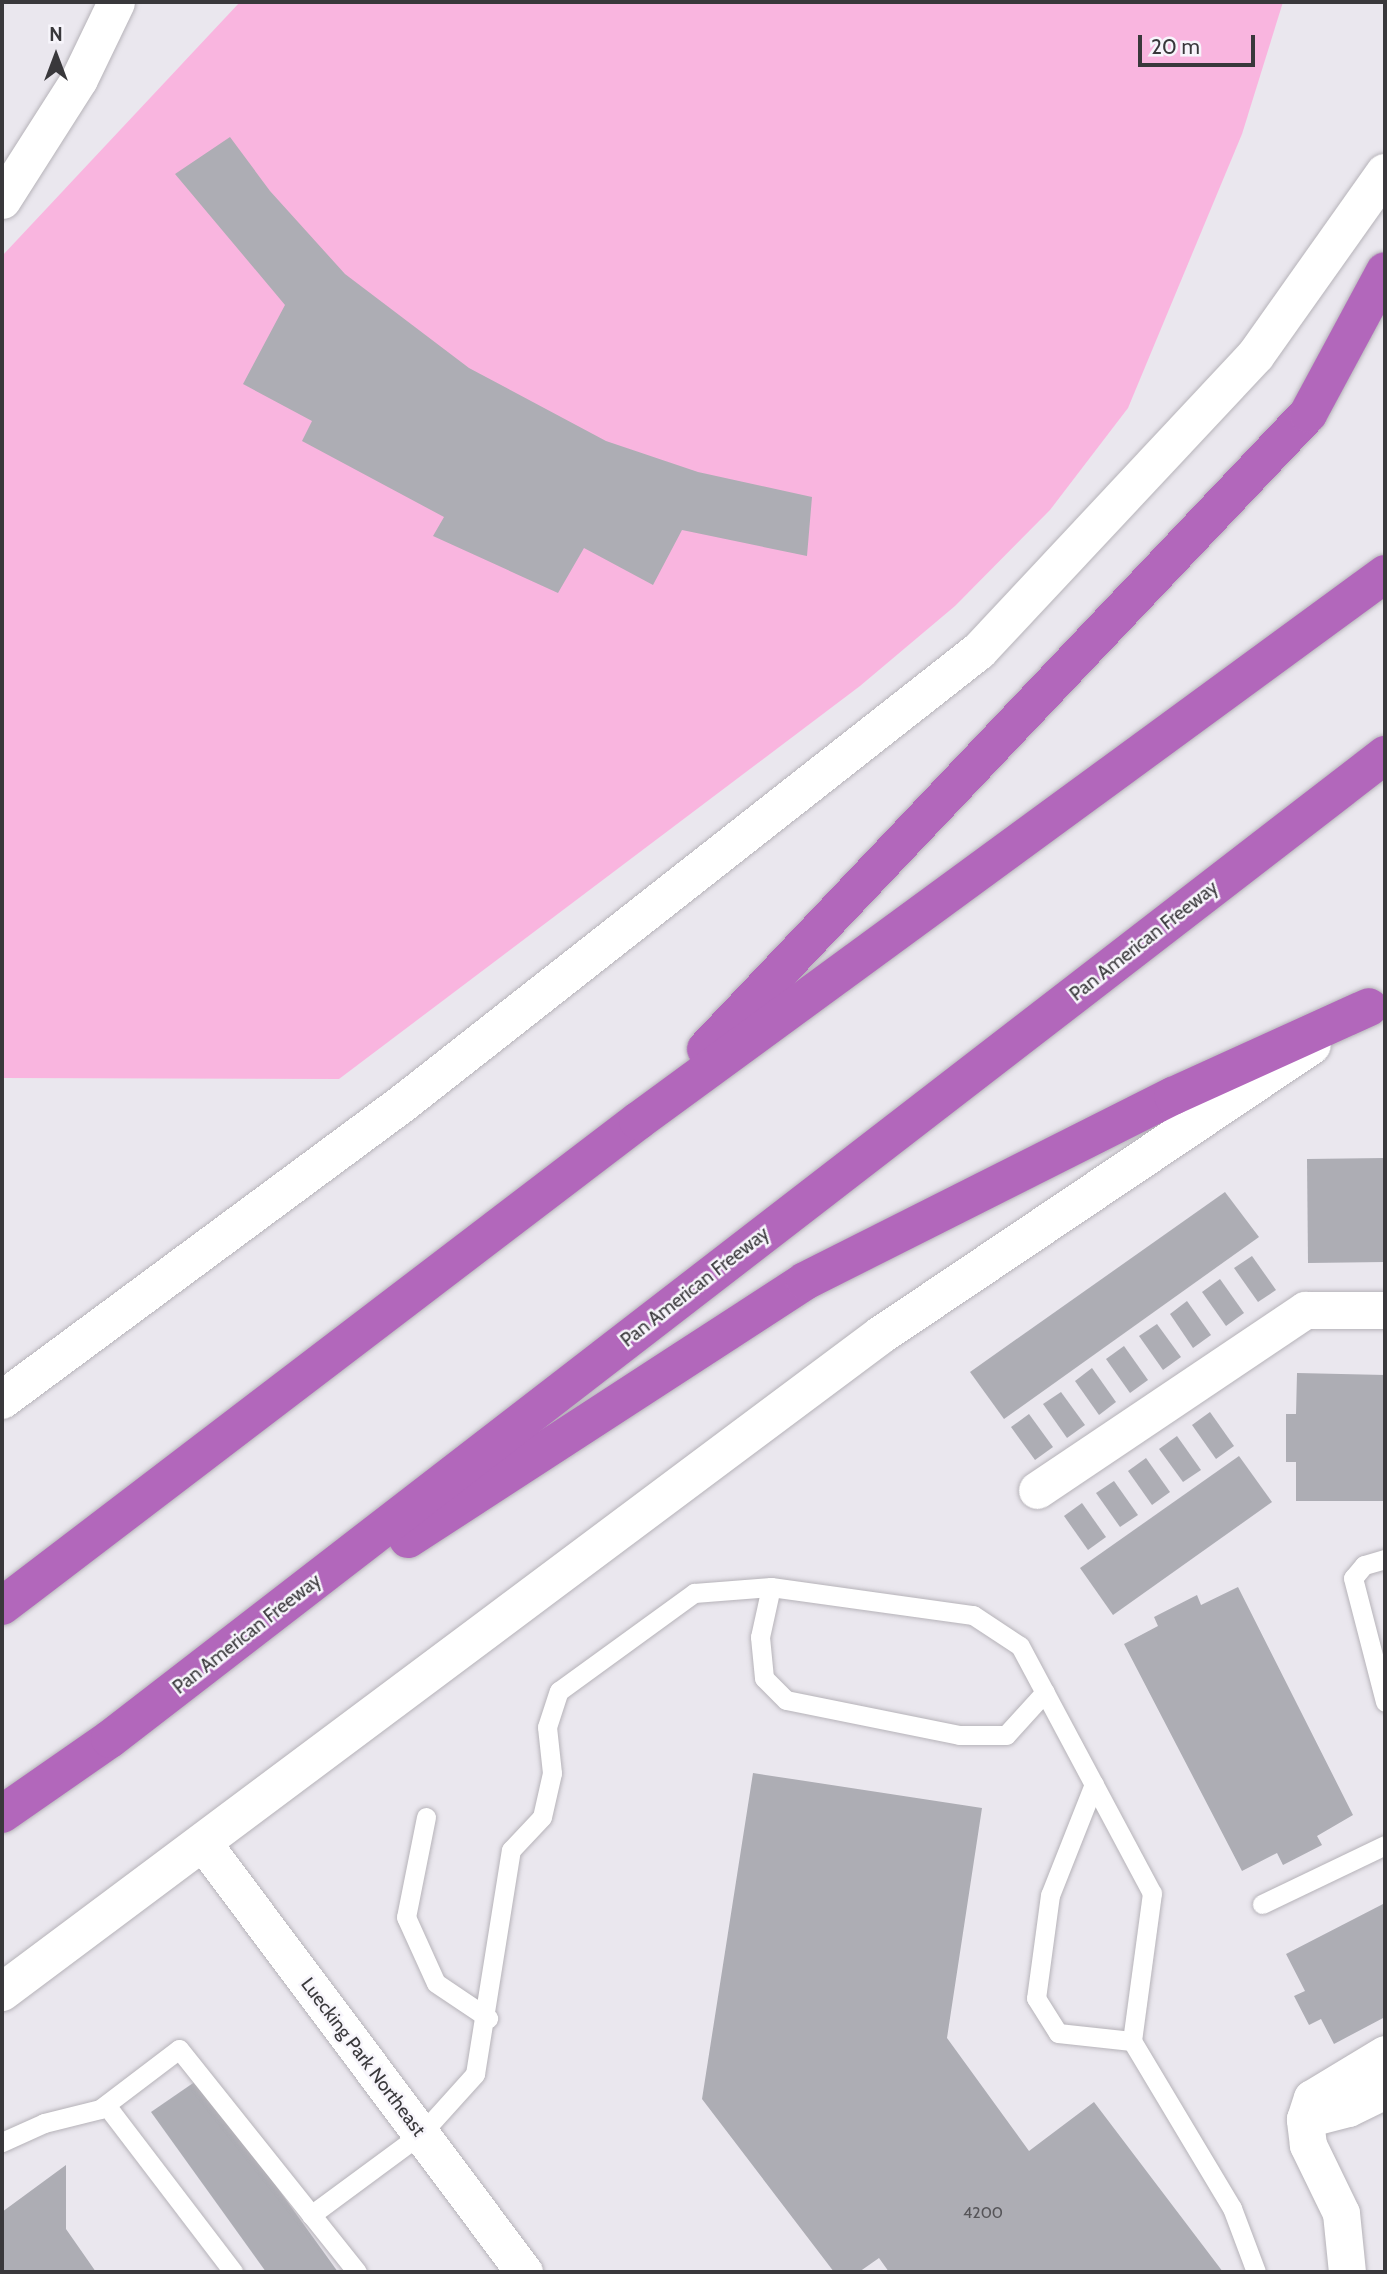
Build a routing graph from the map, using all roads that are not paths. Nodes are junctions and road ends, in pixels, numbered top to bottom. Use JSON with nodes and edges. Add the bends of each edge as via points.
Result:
{"nodes":[{"id":1,"x":116,"y":2,"type":"edge"},
{"id":2,"x":1385,"y":173,"type":"edge"},
{"id":3,"x":2,"y":200,"type":"edge"},
{"id":4,"x":1385,"y":271,"type":"edge"},
{"id":5,"x":1385,"y":574,"type":"edge"},
{"id":6,"x":1385,"y":755,"type":"edge"},
{"id":7,"x":1377,"y":1003,"type":"edge"},
{"id":8,"x":638,"y":1121,"type":"junction"},
{"id":9,"x":1385,"y":1310,"type":"edge"},
{"id":10,"x":2,"y":1400,"type":"edge"},
{"id":11,"x":1037,"y":1490,"type":"dead end"},
{"id":12,"x":1385,"y":1559,"type":"edge"},
{"id":13,"x":771,"y":1587,"type":"junction"},
{"id":14,"x":2,"y":1606,"type":"edge"},
{"id":15,"x":1045,"y":1692,"type":"junction"},
{"id":16,"x":1385,"y":1702,"type":"edge"},
{"id":17,"x":110,"y":1739,"type":"junction"},
{"id":18,"x":1094,"y":1784,"type":"junction"},
{"id":19,"x":2,"y":1814,"type":"edge"},
{"id":20,"x":426,"y":1817,"type":"dead end"},
{"id":21,"x":203,"y":1843,"type":"junction"},
{"id":22,"x":1385,"y":1845,"type":"edge"},
{"id":23,"x":1262,"y":1904,"type":"dead end"},
{"id":24,"x":2,"y":1992,"type":"edge"},
{"id":25,"x":488,"y":2018,"type":"junction"},
{"id":26,"x":1132,"y":2041,"type":"junction"},
{"id":27,"x":1385,"y":2054,"type":"edge"},
{"id":28,"x":1385,"y":2090,"type":"edge"},
{"id":29,"x":106,"y":2105,"type":"junction"},
{"id":30,"x":1305,"y":2119,"type":"junction"},
{"id":31,"x":421,"y":2134,"type":"junction"},
{"id":32,"x":2,"y":2142,"type":"edge"},
{"id":33,"x":311,"y":2215,"type":"junction"},
{"id":34,"x":233,"y":2272,"type":"edge"},
{"id":35,"x":357,"y":2272,"type":"edge"},
{"id":36,"x":524,"y":2272,"type":"edge"},
{"id":37,"x":1256,"y":2272,"type":"edge"},
{"id":38,"x":1347,"y":2272,"type":"edge"}],
"edges":[{"from":1,"to":3,"type":"street","via":[[79,79]]},
{"from":2,"to":10,"type":"main road","via":[[1256,355],[979,652],[402,1104]]},
{"from":4,"to":8,"type":"highway","via":[[1308,414]]},
{"from":5,"to":8,"type":"highway"},
{"from":6,"to":17,"type":"highway","name":"Pan American Freeway"},
{"from":7,"to":17,"type":"highway","via":[[1173,1096],[805,1282],[572,1429]]},
{"from":7,"to":21,"type":"main road","via":[[881,1335]]},
{"from":8,"to":14,"type":"highway"},
{"from":9,"to":11,"type":"street","via":[[1305,1310]]},
{"from":12,"to":16,"type":"lane","via":[[1364,1565],[1353,1578]]},
{"from":13,"to":15,"type":"lane","via":[[973,1615],[1020,1646]]},
{"from":13,"to":15,"type":"lane","via":[[760,1637],[764,1678],[786,1700],[959,1735],[1006,1735]]},
{"from":13,"to":25,"type":"lane","via":[[694,1593],[559,1691],[547,1727],[552,1773],[542,1817],[511,1850]]},
{"from":15,"to":18,"type":"lane"},
{"from":17,"to":19,"type":"highway","name":"Pan American Freeway"},
{"from":18,"to":26,"type":"lane","via":[[1153,1893]]},
{"from":18,"to":26,"type":"lane","via":[[1050,1895],[1036,1998],[1058,2033]]},
{"from":20,"to":25,"type":"lane","via":[[406,1917],[436,1983]]},
{"from":21,"to":24,"type":"main road"},
{"from":21,"to":31,"type":"street","name":"Luecking Park Northeast"},
{"from":22,"to":23,"type":"lane"},
{"from":25,"to":31,"type":"lane","via":[[475,2074]]},
{"from":26,"to":37,"type":"lane","via":[[1232,2208]]},
{"from":27,"to":30,"type":"street","via":[[1312,2098]]},
{"from":28,"to":30,"type":"street","via":[[1348,2108]]},
{"from":29,"to":32,"type":"lane"},
{"from":29,"to":33,"type":"lane","via":[[179,2049]]},
{"from":29,"to":34,"type":"lane"},
{"from":30,"to":38,"type":"street","via":[[1308,2145],[1341,2213]]},
{"from":31,"to":33,"type":"lane"},
{"from":31,"to":36,"type":"street","name":"Luecking Park Northeast"},
{"from":33,"to":35,"type":"lane"}]}
